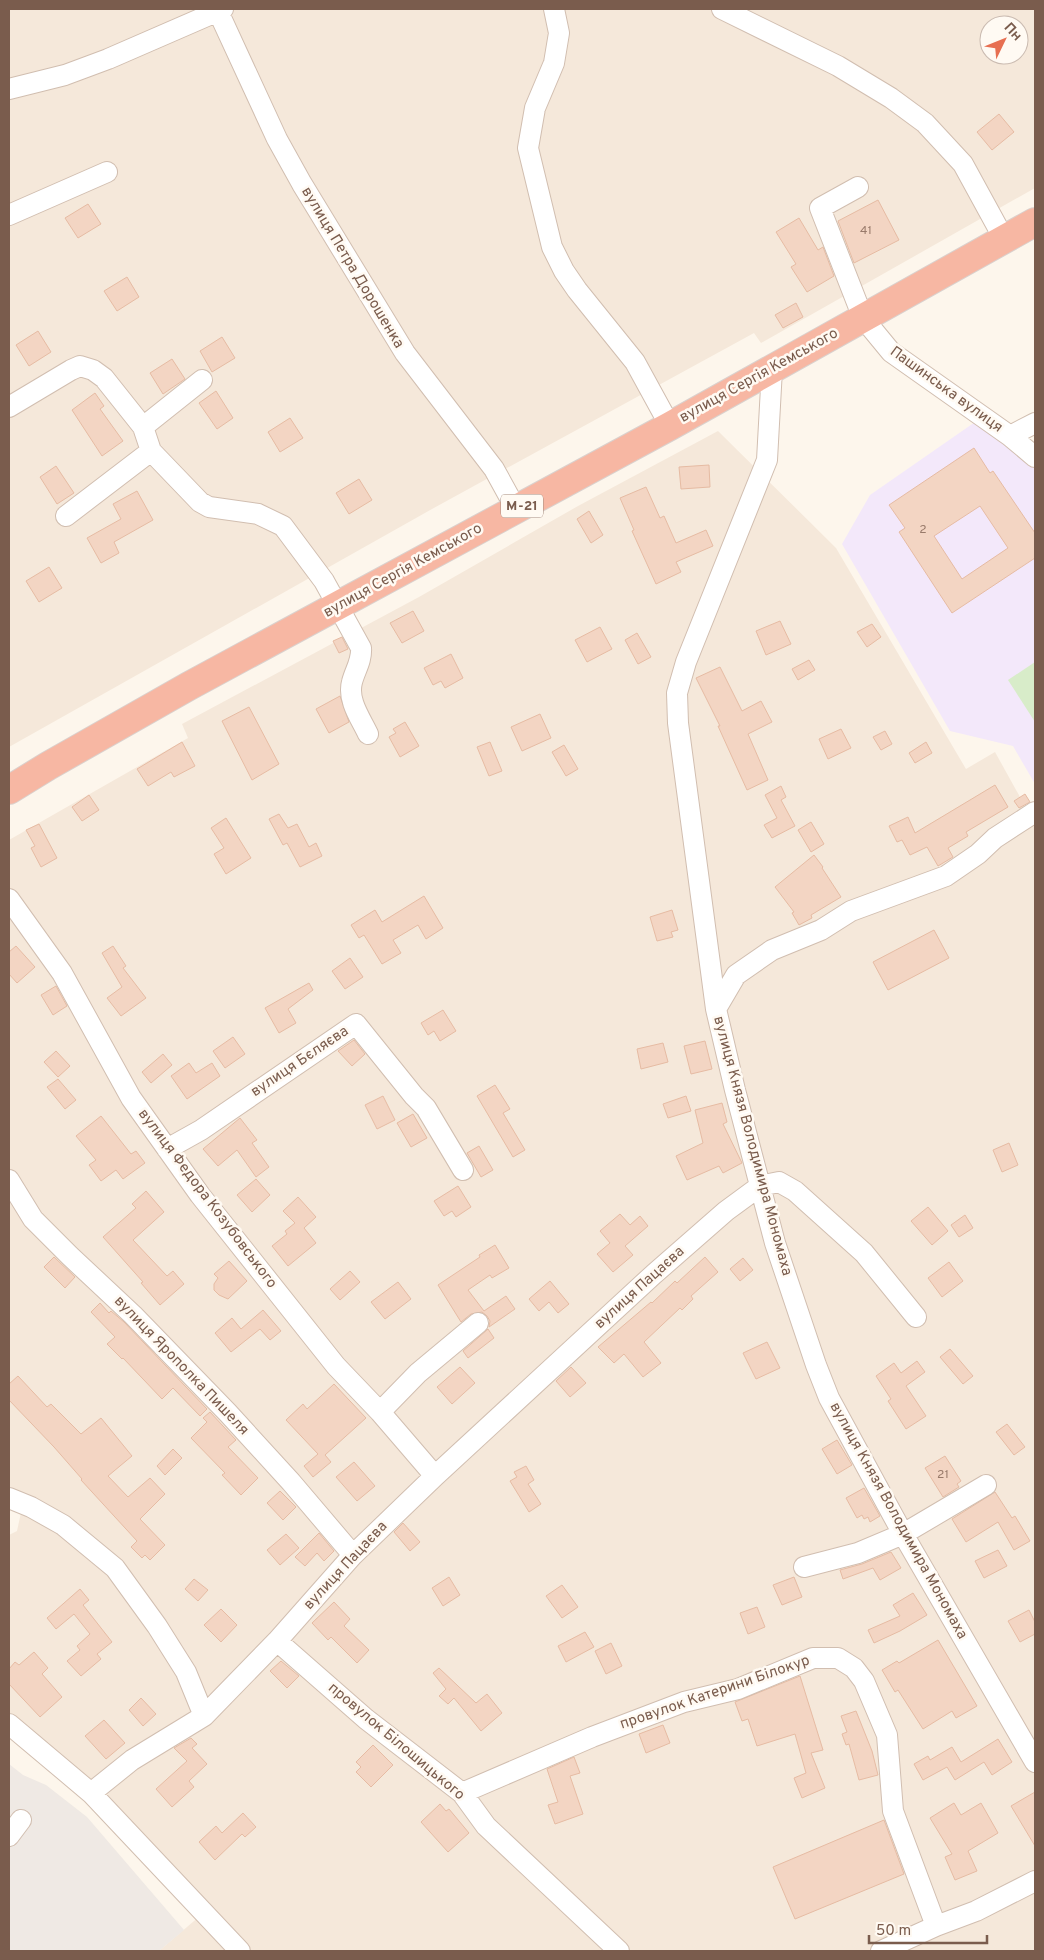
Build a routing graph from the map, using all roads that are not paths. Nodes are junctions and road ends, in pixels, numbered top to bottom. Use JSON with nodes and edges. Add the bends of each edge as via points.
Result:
{"nodes":[{"id":1,"x":219,"y":9,"type":"edge"},
{"id":2,"x":554,"y":9,"type":"edge"},
{"id":3,"x":722,"y":9,"type":"edge"},
{"id":4,"x":9,"y":89,"type":"edge"},
{"id":5,"x":107,"y":172,"type":"dead end"},
{"id":6,"x":858,"y":187,"type":"dead end"},
{"id":7,"x":9,"y":215,"type":"edge"},
{"id":8,"x":1035,"y":222,"type":"edge"},
{"id":9,"x":1004,"y":239,"type":"junction"},
{"id":10,"x":863,"y":318,"type":"junction"},
{"id":11,"x":772,"y":369,"type":"junction"},
{"id":12,"x":202,"y":380,"type":"dead end"},
{"id":13,"x":9,"y":407,"type":"edge"},
{"id":14,"x":1035,"y":423,"type":"edge"},
{"id":15,"x":670,"y":426,"type":"junction"},
{"id":16,"x":143,"y":427,"type":"junction"},
{"id":17,"x":1010,"y":436,"type":"junction"},
{"id":18,"x":151,"y":451,"type":"junction"},
{"id":19,"x":1035,"y":457,"type":"edge"},
{"id":20,"x":516,"y":509,"type":"junction"},
{"id":21,"x":66,"y":516,"type":"dead end"},
{"id":22,"x":339,"y":606,"type":"junction"},
{"id":23,"x":368,"y":734,"type":"dead end"},
{"id":24,"x":9,"y":790,"type":"edge"},
{"id":25,"x":1035,"y":812,"type":"edge"},
{"id":26,"x":9,"y":899,"type":"edge"},
{"id":27,"x":716,"y":1009,"type":"junction"},
{"id":28,"x":167,"y":1149,"type":"junction"},
{"id":29,"x":463,"y":1170,"type":"dead end"},
{"id":30,"x":9,"y":1180,"type":"edge"},
{"id":31,"x":760,"y":1186,"type":"junction"},
{"id":32,"x":916,"y":1317,"type":"dead end"},
{"id":33,"x":478,"y":1324,"type":"dead end"},
{"id":34,"x":380,"y":1412,"type":"junction"},
{"id":35,"x":436,"y":1476,"type":"junction"},
{"id":36,"x":986,"y":1485,"type":"dead end"},
{"id":37,"x":9,"y":1498,"type":"edge"},
{"id":38,"x":903,"y":1534,"type":"junction"},
{"id":39,"x":353,"y":1555,"type":"junction"},
{"id":40,"x":804,"y":1567,"type":"dead end"},
{"id":41,"x":277,"y":1641,"type":"junction"},
{"id":42,"x":204,"y":1716,"type":"junction"},
{"id":43,"x":9,"y":1724,"type":"edge"},
{"id":44,"x":1035,"y":1762,"type":"edge"},
{"id":45,"x":91,"y":1793,"type":"junction"},
{"id":46,"x":462,"y":1793,"type":"junction"},
{"id":47,"x":22,"y":1820,"type":"dead end"},
{"id":48,"x":9,"y":1836,"type":"edge"},
{"id":49,"x":1035,"y":1881,"type":"edge"},
{"id":50,"x":936,"y":1926,"type":"junction"},
{"id":51,"x":240,"y":1951,"type":"edge"},
{"id":52,"x":619,"y":1951,"type":"edge"},
{"id":53,"x":880,"y":1951,"type":"edge"}],
"edges":[{"from":1,"to":4,"type":"street","via":[[108,59],[65,75]]},
{"from":1,"to":20,"type":"street","name":"вулиця Петра Дорошенка","via":[[277,139],[302,184],[404,353],[494,468]]},
{"from":2,"to":15,"type":"street","via":[[560,33],[554,63],[535,108],[528,148],[552,247],[577,290],[635,362]]},
{"from":3,"to":9,"type":"street","via":[[838,66],[891,98],[925,124],[963,164]]},
{"from":5,"to":7,"type":"street"},
{"from":6,"to":10,"type":"street","name":"Пашинська вулиця","via":[[820,208]]},
{"from":8,"to":9,"type":"highway","name":"вулиця Сергія Кемського","number":"М-21"},
{"from":9,"to":10,"type":"highway","name":"вулиця Сергія Кемського","number":"М-21"},
{"from":10,"to":11,"type":"highway","name":"вулиця Сергія Кемського","number":"М-21"},
{"from":10,"to":17,"type":"street","name":"Пашинська вулиця","via":[[891,352]]},
{"from":11,"to":15,"type":"highway","name":"вулиця Сергія Кемського","number":"М-21"},
{"from":11,"to":27,"type":"street","name":"вулиця Князя Володимира Мономаха","via":[[767,460],[686,662],[677,694],[678,723]]},
{"from":12,"to":16,"type":"street"},
{"from":13,"to":16,"type":"street","via":[[80,366],[104,378]]},
{"from":14,"to":17,"type":"street"},
{"from":15,"to":20,"type":"highway","name":"вулиця Сергія Кемського","number":"М-21"},
{"from":16,"to":18,"type":"street"},
{"from":17,"to":19,"type":"street","name":"Пашинська вулиця"},
{"from":18,"to":21,"type":"street"},
{"from":18,"to":22,"type":"street","via":[[200,502],[209,507],[258,514],[283,526]]},
{"from":20,"to":22,"type":"highway","name":"вулиця Сергія Кемського","number":"М-21"},
{"from":22,"to":23,"type":"street","via":[[361,648],[361,659],[350,694]]},
{"from":22,"to":24,"type":"highway","name":"вулиця Сергія Кемського","number":"М-21","via":[[181,691]]},
{"from":25,"to":27,"type":"street","via":[[946,876],[851,911],[821,930],[772,950],[736,975]]},
{"from":26,"to":28,"type":"street","name":"вулиця Федора Козубовського","via":[[62,973],[131,1098]]},
{"from":27,"to":31,"type":"street","name":"вулиця Князя Володимира Мономаха"},
{"from":28,"to":29,"type":"street","name":"вулиця Бєляєва","via":[[356,1024],[426,1108]]},
{"from":28,"to":34,"type":"street","name":"вулиця Федора Козубовського","via":[[336,1366]]},
{"from":30,"to":39,"type":"street","name":"вулиця Ярополка Пишеля","via":[[33,1219],[133,1314],[228,1413]]},
{"from":31,"to":32,"type":"street","via":[[779,1182],[795,1191],[864,1253]]},
{"from":31,"to":35,"type":"street","name":"вулиця Пацаєва","via":[[654,1274]]},
{"from":31,"to":38,"type":"street","name":"вулиця Князя Володимира Мономаха","via":[[774,1243],[826,1390]]},
{"from":33,"to":34,"type":"street","via":[[418,1373]]},
{"from":34,"to":35,"type":"street","name":"вулиця Федора Козубовського"},
{"from":35,"to":39,"type":"street","name":"вулиця Пацаєва"},
{"from":36,"to":38,"type":"street"},
{"from":37,"to":42,"type":"street","via":[[63,1525],[114,1568],[158,1626],[186,1672]]},
{"from":38,"to":40,"type":"street","via":[[858,1553]]},
{"from":38,"to":44,"type":"street","name":"вулиця Князя Володимира Мономаха"},
{"from":39,"to":41,"type":"street","name":"вулиця Пацаєва"},
{"from":41,"to":42,"type":"street","name":"вулиця Пацаєва"},
{"from":41,"to":46,"type":"street","name":"провулок Білошицького","via":[[366,1719]]},
{"from":42,"to":45,"type":"street","name":"вулиця Пацаєва","via":[[132,1760]]},
{"from":43,"to":45,"type":"street"},
{"from":45,"to":51,"type":"street"},
{"from":46,"to":50,"type":"street","name":"провулок Катерини Білокур","via":[[592,1737],[684,1702],[738,1689],[813,1658],[838,1658],[854,1668],[864,1681],[887,1735],[893,1811]]},
{"from":46,"to":52,"type":"street","name":"провулок Білошицького","via":[[486,1826]]},
{"from":47,"to":48,"type":"street"},
{"from":49,"to":50,"type":"street","via":[[976,1911]]},
{"from":50,"to":53,"type":"street"}]}
